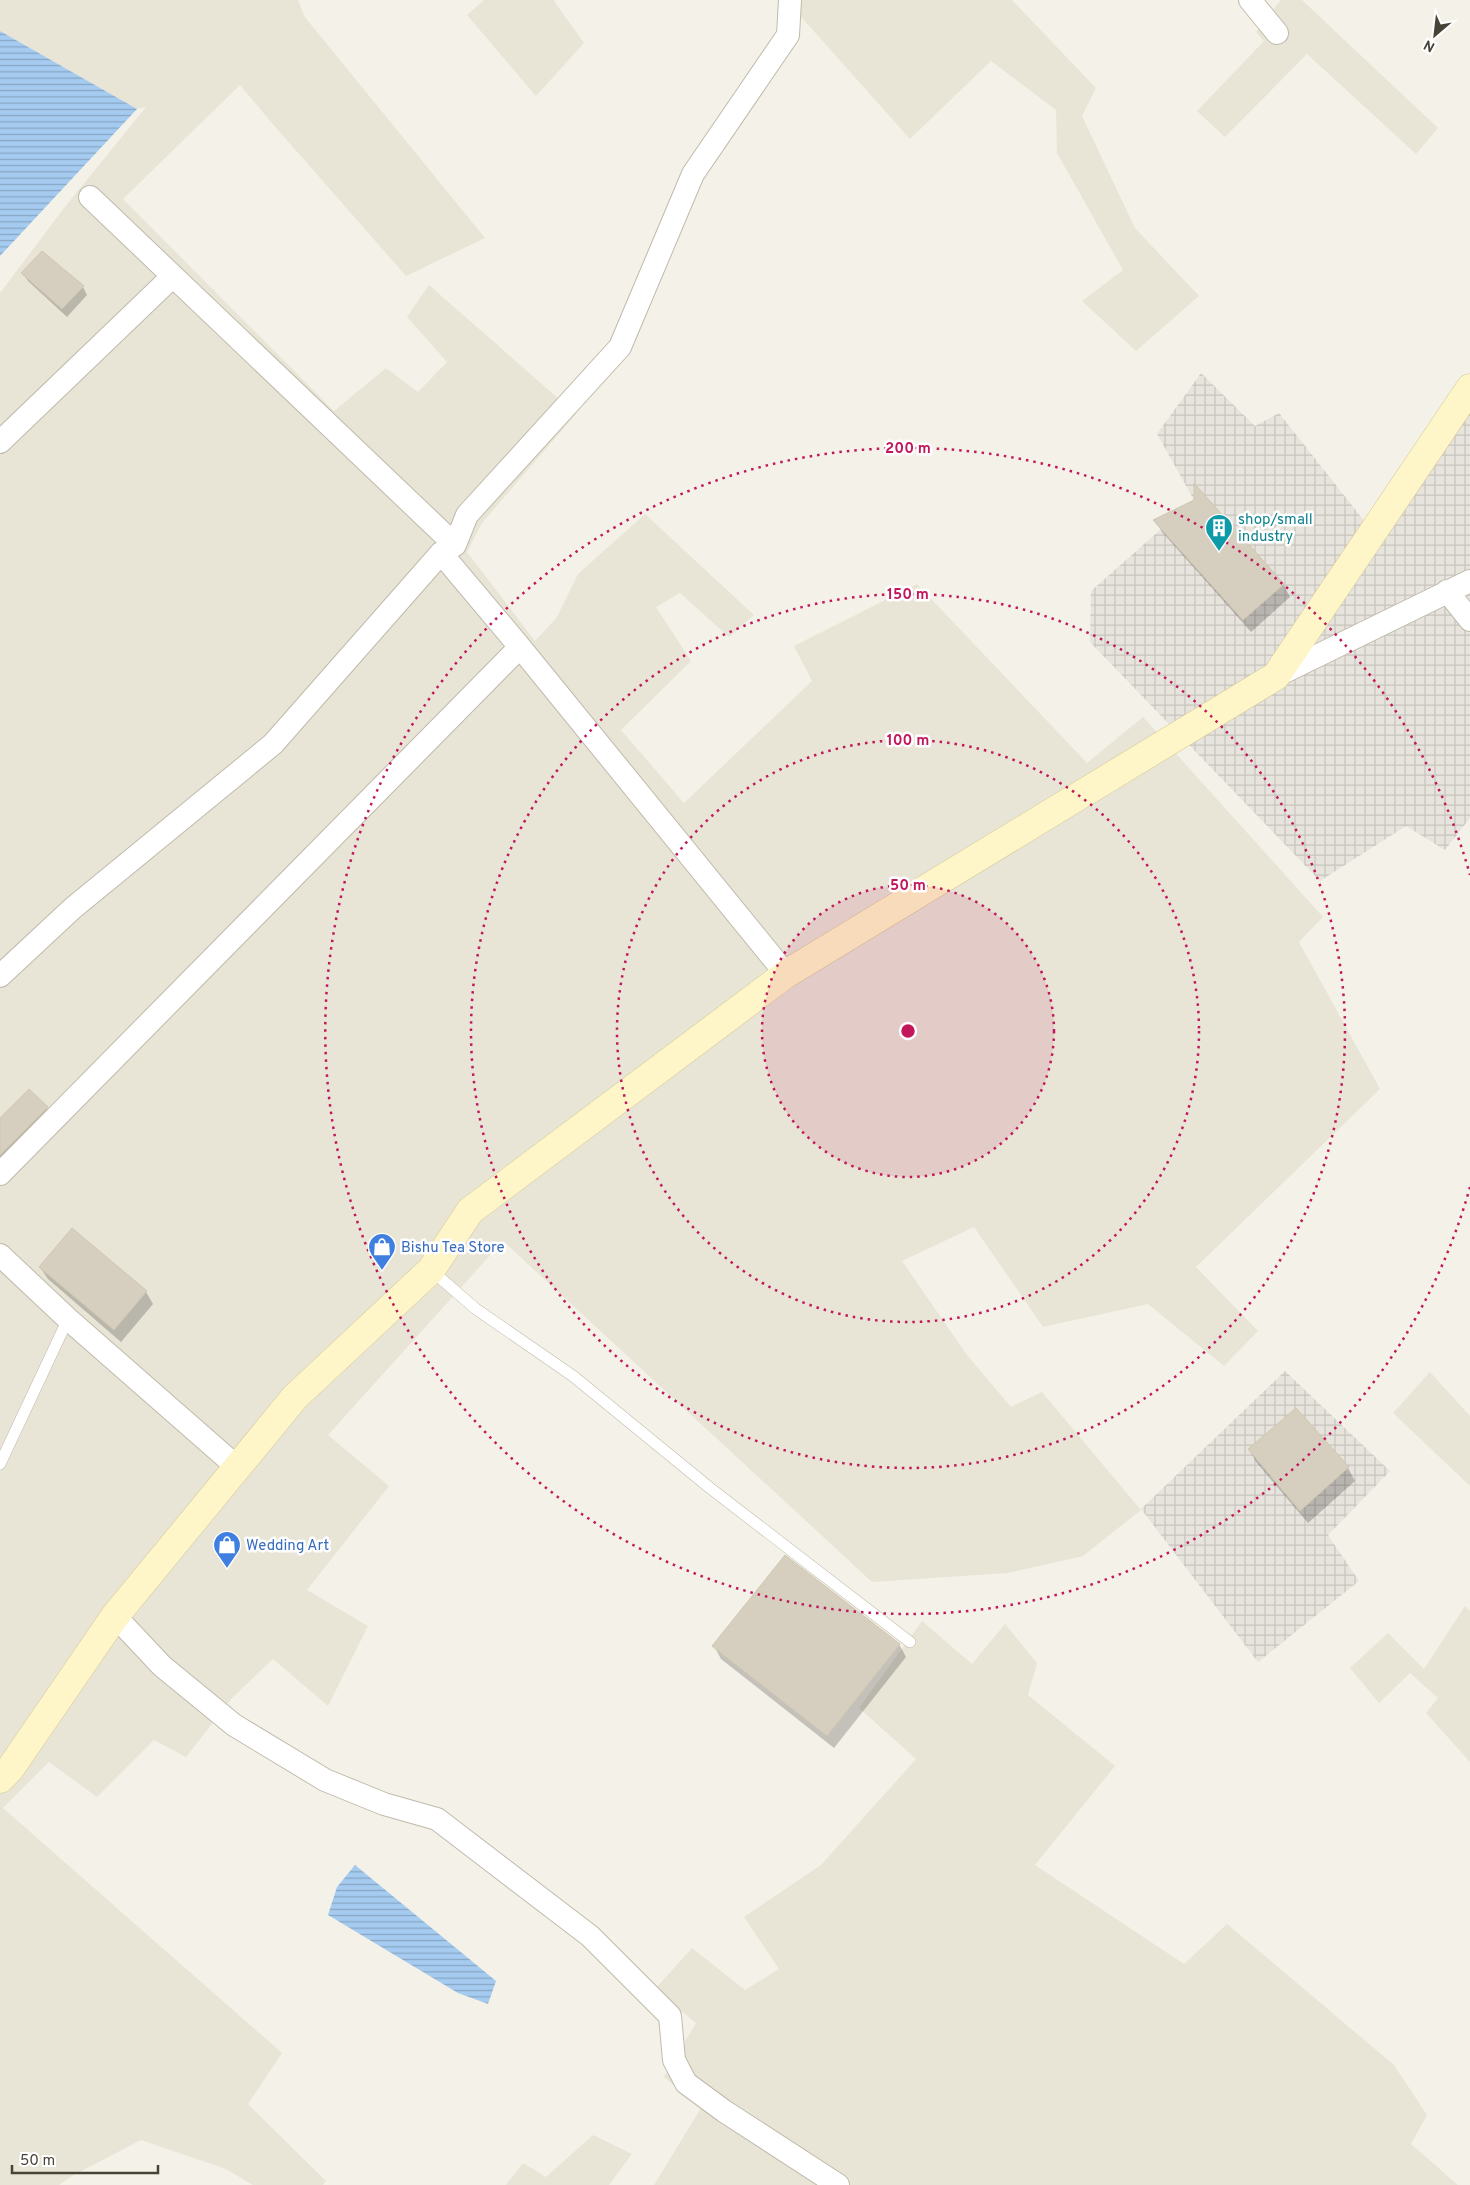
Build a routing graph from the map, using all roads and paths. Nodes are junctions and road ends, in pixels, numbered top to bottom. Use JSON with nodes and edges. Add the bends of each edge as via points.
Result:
{"nodes":[{"id":1,"x":1250,"y":0,"type":"edge"},
{"id":2,"x":791,"y":1,"type":"edge"},
{"id":3,"x":1278,"y":33,"type":"dead end"},
{"id":4,"x":90,"y":198,"type":"dead end"},
{"id":5,"x":173,"y":276,"type":"junction"},
{"id":6,"x":1470,"y":388,"type":"edge"},
{"id":7,"x":0,"y":442,"type":"edge"},
{"id":8,"x":448,"y":549,"type":"junction"},
{"id":9,"x":1470,"y":581,"type":"edge"},
{"id":10,"x":1447,"y":592,"type":"junction"},
{"id":11,"x":1470,"y":620,"type":"edge"},
{"id":12,"x":520,"y":647,"type":"junction"},
{"id":13,"x":1276,"y":676,"type":"junction"},
{"id":14,"x":786,"y":974,"type":"junction"},
{"id":15,"x":0,"y":976,"type":"edge"},
{"id":16,"x":0,"y":1174,"type":"edge"},
{"id":17,"x":0,"y":1255,"type":"edge"},
{"id":18,"x":431,"y":1270,"type":"junction"},
{"id":19,"x":68,"y":1319,"type":"junction"},
{"id":20,"x":0,"y":1464,"type":"edge"},
{"id":21,"x":237,"y":1467,"type":"junction"},
{"id":22,"x":115,"y":1616,"type":"junction"},
{"id":23,"x":910,"y":1642,"type":"dead end"},
{"id":24,"x":3,"y":1770,"type":"edge"},
{"id":25,"x":838,"y":2185,"type":"edge"}],
"edges":[{"from":1,"to":3,"type":"street"},
{"from":2,"to":8,"type":"street","via":[[788,35],[693,174],[620,347],[467,515]]},
{"from":4,"to":5,"type":"street"},
{"from":5,"to":7,"type":"street"},
{"from":5,"to":8,"type":"street"},
{"from":6,"to":13,"type":"main road"},
{"from":8,"to":12,"type":"street"},
{"from":8,"to":15,"type":"street","via":[[273,744],[72,908]]},
{"from":9,"to":10,"type":"street"},
{"from":10,"to":11,"type":"street"},
{"from":10,"to":13,"type":"street"},
{"from":12,"to":14,"type":"street"},
{"from":12,"to":16,"type":"street"},
{"from":13,"to":14,"type":"main road"},
{"from":14,"to":18,"type":"main road","via":[[470,1210]]},
{"from":17,"to":19,"type":"street"},
{"from":18,"to":21,"type":"main road","via":[[295,1397]]},
{"from":18,"to":23,"type":"lane","via":[[476,1309],[573,1376],[710,1488]]},
{"from":19,"to":20,"type":"lane"},
{"from":19,"to":21,"type":"street"},
{"from":21,"to":22,"type":"main road"},
{"from":22,"to":24,"type":"main road"},
{"from":22,"to":25,"type":"street","via":[[162,1666],[234,1725],[326,1780],[384,1804],[437,1819],[590,1936],[670,2016],[674,2060],[686,2083]]}]}
